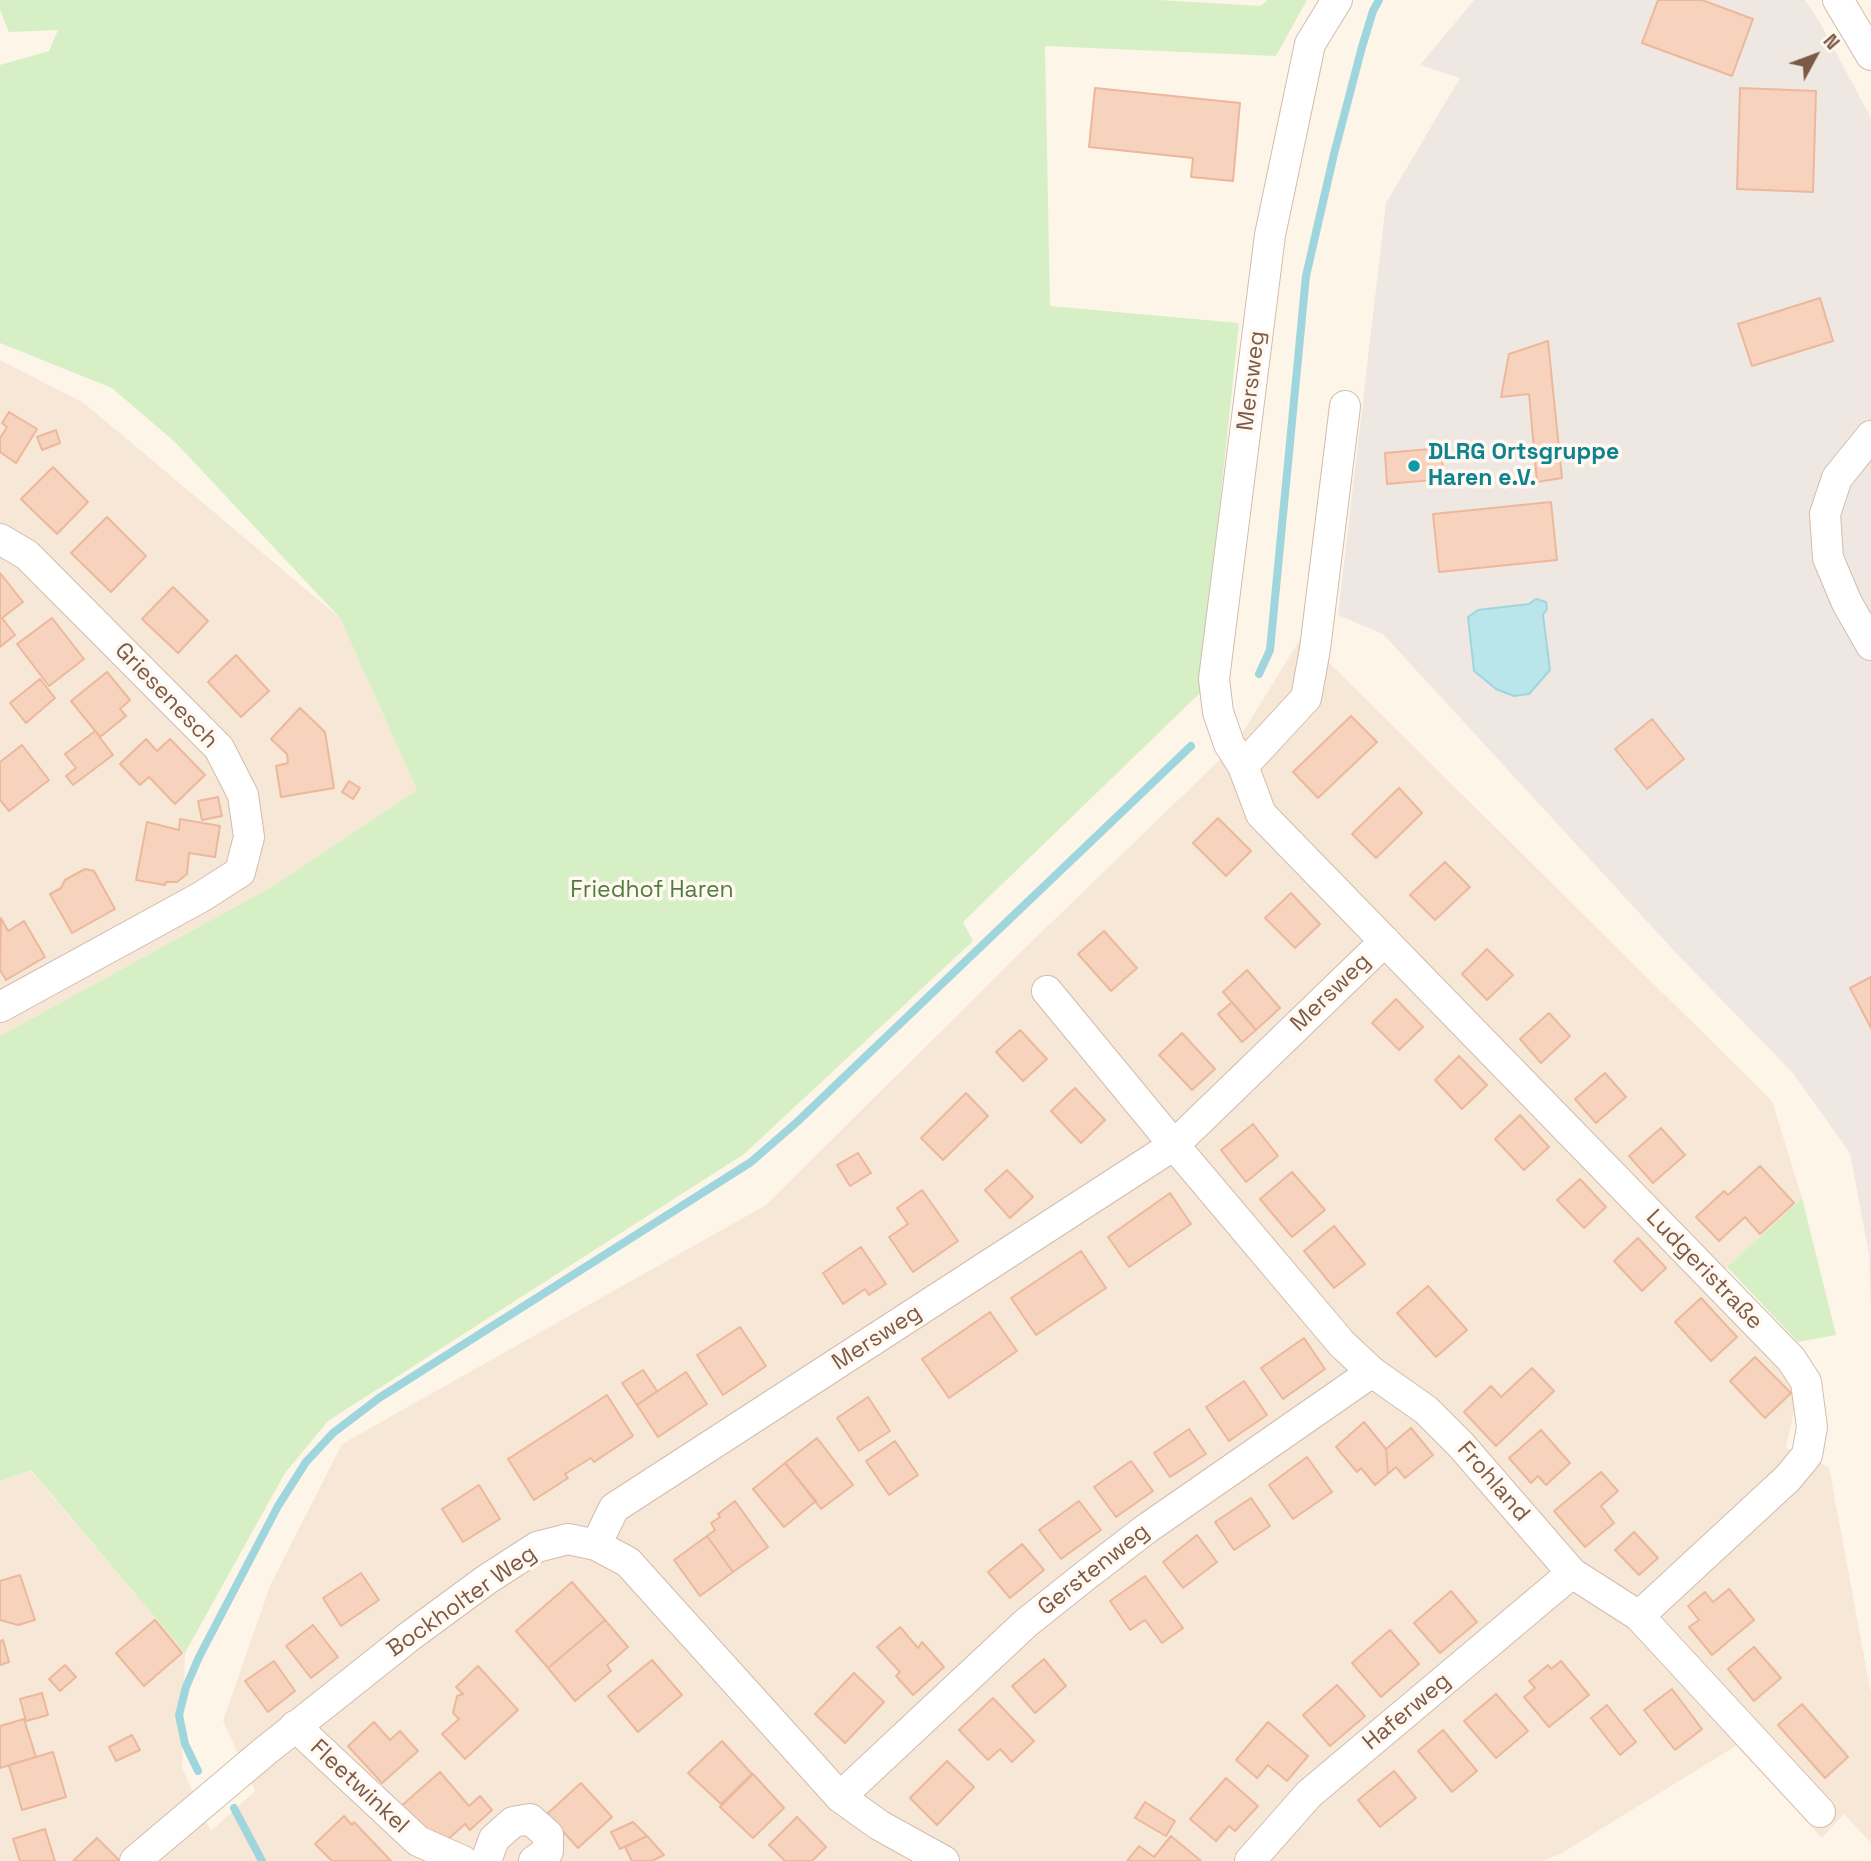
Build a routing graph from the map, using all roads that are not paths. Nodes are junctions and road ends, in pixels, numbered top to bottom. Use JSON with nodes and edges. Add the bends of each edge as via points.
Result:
{"nodes":[{"id":1,"x":1337,"y":0,"type":"edge"},
{"id":2,"x":1838,"y":0,"type":"edge"},
{"id":3,"x":1871,"y":54,"type":"edge"},
{"id":4,"x":1345,"y":407,"type":"dead end"},
{"id":5,"x":1871,"y":436,"type":"edge"},
{"id":6,"x":0,"y":540,"type":"edge"},
{"id":7,"x":1871,"y":645,"type":"edge"},
{"id":8,"x":1243,"y":766,"type":"junction"},
{"id":9,"x":1385,"y":941,"type":"junction"},
{"id":10,"x":1047,"y":991,"type":"dead end"},
{"id":11,"x":0,"y":1007,"type":"edge"},
{"id":12,"x":1174,"y":1145,"type":"junction"},
{"id":13,"x":1372,"y":1372,"type":"junction"},
{"id":14,"x":596,"y":1545,"type":"junction"},
{"id":15,"x":1572,"y":1573,"type":"junction"},
{"id":16,"x":1639,"y":1616,"type":"junction"},
{"id":17,"x":295,"y":1726,"type":"junction"},
{"id":18,"x":840,"y":1797,"type":"junction"},
{"id":19,"x":1820,"y":1812,"type":"dead end"},
{"id":20,"x":135,"y":1861,"type":"edge"},
{"id":21,"x":463,"y":1861,"type":"edge"},
{"id":22,"x":486,"y":1861,"type":"edge"},
{"id":23,"x":534,"y":1861,"type":"edge"},
{"id":24,"x":944,"y":1861,"type":"edge"},
{"id":25,"x":1250,"y":1861,"type":"edge"}],
"edges":[{"from":1,"to":8,"type":"street","name":"Mersweg","via":[[1310,44],[1270,235],[1214,679],[1218,712]]},
{"from":2,"to":3,"type":"street"},
{"from":4,"to":8,"type":"street","via":[[1306,698]]},
{"from":5,"to":7,"type":"street","via":[[1837,478],[1825,514],[1828,558]]},
{"from":6,"to":11,"type":"street","name":"Griesenesch","via":[[27,555],[219,748],[243,795],[249,837],[240,872]]},
{"from":8,"to":9,"type":"street","name":"Mersweg","via":[[1261,814]]},
{"from":9,"to":12,"type":"street","name":"Mersweg"},
{"from":9,"to":16,"type":"street","name":"Ludgeristraße","via":[[1791,1359],[1806,1382],[1812,1427],[1807,1455]]},
{"from":10,"to":12,"type":"street"},
{"from":12,"to":13,"type":"street","name":"Frohland","via":[[1342,1344]]},
{"from":12,"to":14,"type":"street","name":"Mersweg","via":[[614,1508]]},
{"from":13,"to":15,"type":"street","name":"Frohland","via":[[1426,1410],[1461,1445]]},
{"from":13,"to":18,"type":"street","name":"Gerstenweg","via":[[1146,1529],[1036,1615]]},
{"from":14,"to":17,"type":"street","name":"Bockholter Weg","via":[[568,1539],[537,1547],[410,1636]]},
{"from":14,"to":18,"type":"street","name":"Bockholter Weg","via":[[628,1562]]},
{"from":15,"to":16,"type":"street","name":"Frohland"},
{"from":15,"to":25,"type":"street","name":"Haferweg","via":[[1309,1794]]},
{"from":16,"to":19,"type":"street","name":"Frohland"},
{"from":17,"to":20,"type":"street","name":"Bockholter Weg"},
{"from":17,"to":21,"type":"street","name":"Fleetwinkel","via":[[418,1841]]},
{"from":18,"to":24,"type":"street","name":"Bockholter Weg"},
{"from":22,"to":23,"type":"street","via":[[494,1839],[513,1822],[530,1819],[548,1835],[548,1851]]}]}
